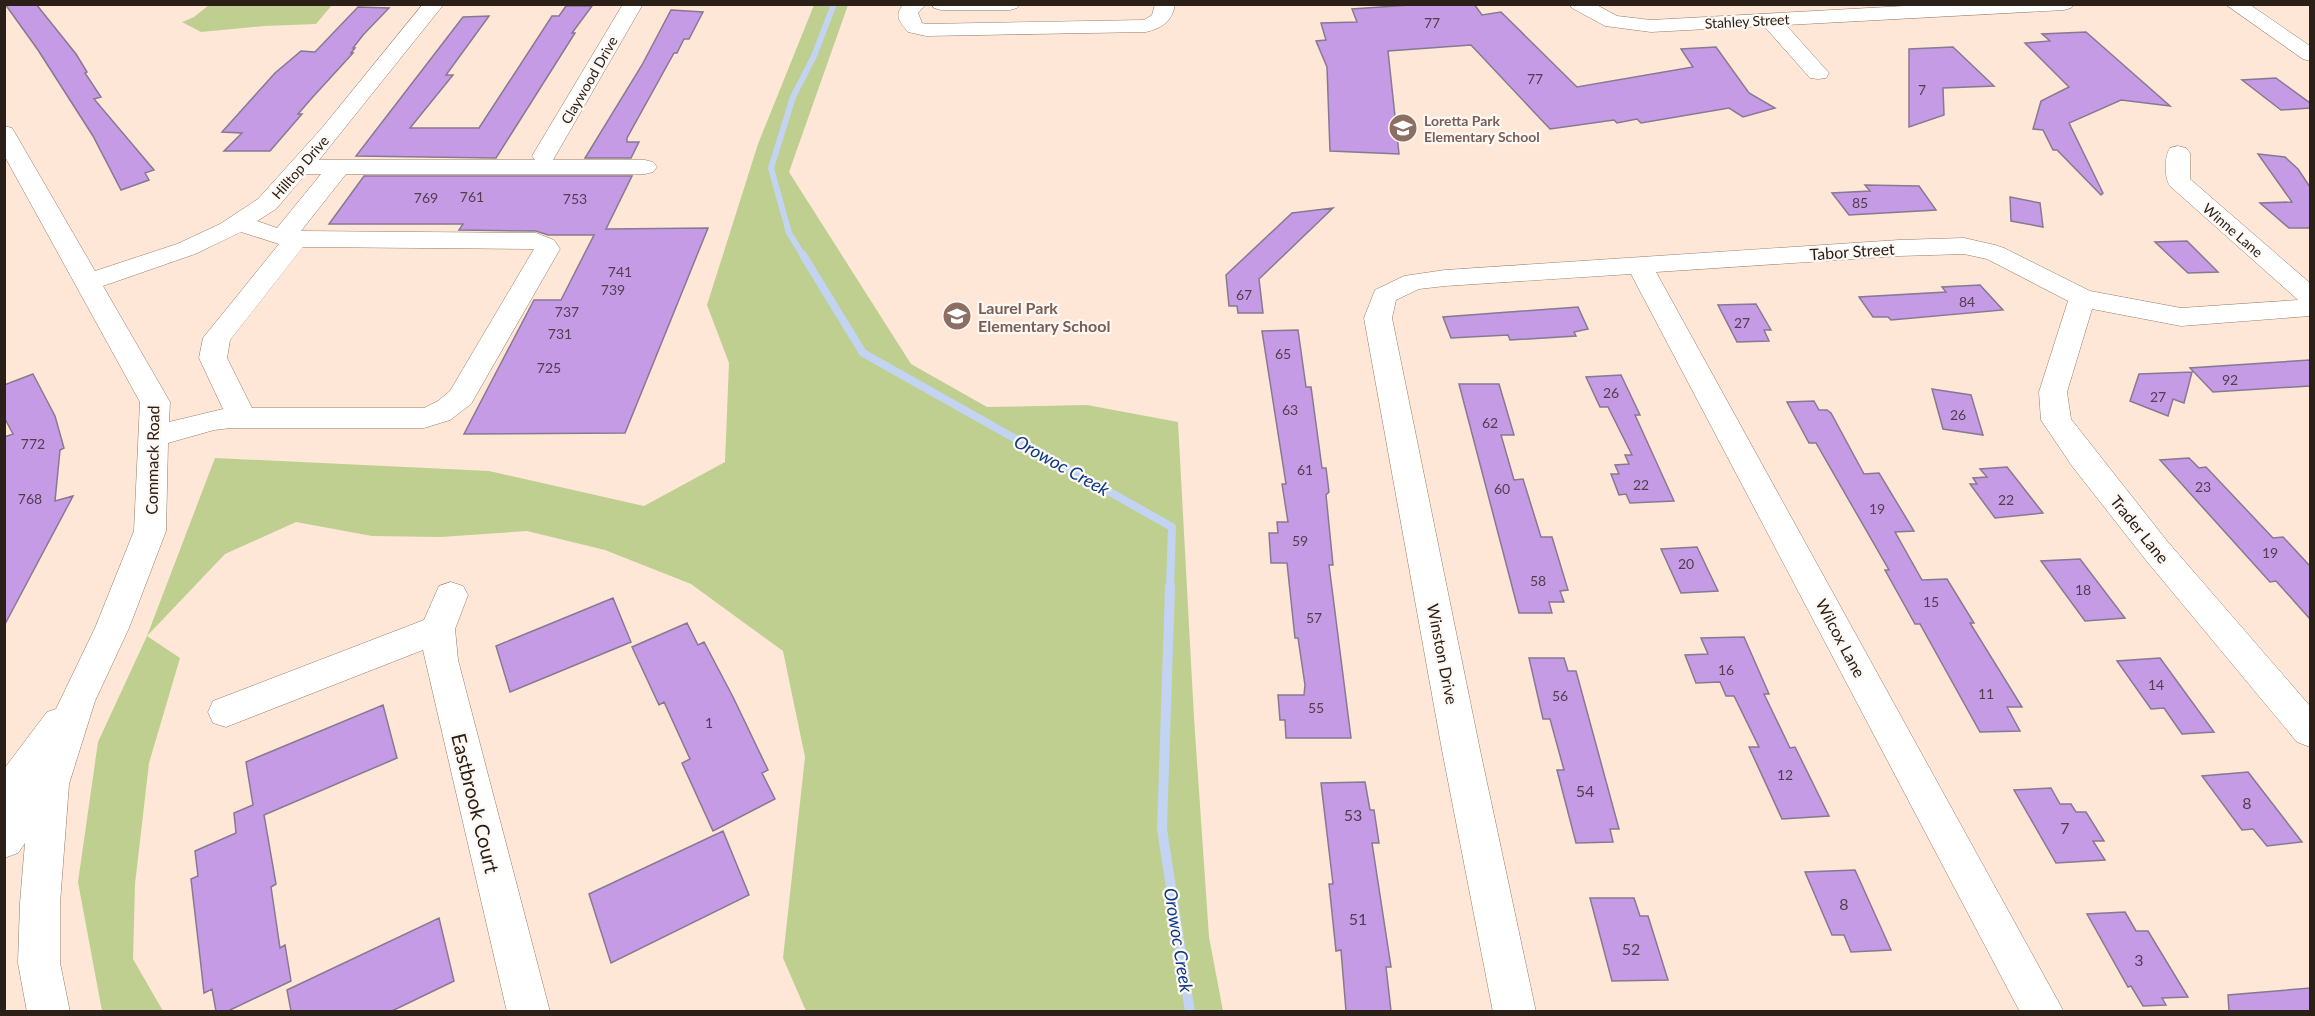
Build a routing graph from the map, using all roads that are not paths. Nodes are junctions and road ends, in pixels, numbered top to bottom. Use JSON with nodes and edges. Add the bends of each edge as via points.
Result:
{"nodes":[{"id":1,"x":434,"y":4,"type":"edge"},
{"id":2,"x":633,"y":4,"type":"edge"},
{"id":3,"x":916,"y":4,"type":"edge"},
{"id":4,"x":940,"y":4,"type":"edge"},
{"id":5,"x":1010,"y":4,"type":"edge"},
{"id":6,"x":1165,"y":4,"type":"edge"},
{"id":7,"x":1579,"y":4,"type":"edge"},
{"id":8,"x":2064,"y":4,"type":"edge"},
{"id":9,"x":2235,"y":4,"type":"edge"},
{"id":10,"x":1997,"y":6,"type":"edge"},
{"id":11,"x":1770,"y":20,"type":"junction"},
{"id":12,"x":2310,"y":55,"type":"edge"},
{"id":13,"x":1818,"y":73,"type":"dead end"},
{"id":14,"x":4,"y":133,"type":"edge"},
{"id":15,"x":2178,"y":153,"type":"dead end"},
{"id":16,"x":544,"y":156,"type":"dead end"},
{"id":17,"x":299,"y":167,"type":"junction"},
{"id":18,"x":339,"y":167,"type":"junction"},
{"id":19,"x":645,"y":167,"type":"dead end"},
{"id":20,"x":238,"y":224,"type":"junction"},
{"id":21,"x":289,"y":238,"type":"junction"},
{"id":22,"x":1639,"y":265,"type":"junction"},
{"id":23,"x":87,"y":283,"type":"junction"},
{"id":24,"x":1384,"y":296,"type":"joint"},
{"id":25,"x":2310,"y":297,"type":"edge"},
{"id":26,"x":2082,"y":298,"type":"junction"},
{"id":27,"x":2310,"y":308,"type":"edge"},
{"id":28,"x":242,"y":418,"type":"junction"},
{"id":29,"x":154,"y":437,"type":"junction"},
{"id":30,"x":451,"y":594,"type":"dead end"},
{"id":31,"x":438,"y":629,"type":"junction"},
{"id":32,"x":76,"y":701,"type":"junction"},
{"id":33,"x":226,"y":712,"type":"dead end"},
{"id":34,"x":2310,"y":731,"type":"edge"},
{"id":35,"x":50,"y":784,"type":"junction"},
{"id":36,"x":4,"y":795,"type":"edge"},
{"id":37,"x":4,"y":840,"type":"edge"},
{"id":38,"x":49,"y":1011,"type":"edge"},
{"id":39,"x":529,"y":1011,"type":"edge"},
{"id":40,"x":1515,"y":1011,"type":"edge"},
{"id":41,"x":2043,"y":1011,"type":"edge"}],
"edges":[{"from":1,"to":17,"type":"street","name":"Hilltop Drive"},
{"from":2,"to":16,"type":"street","name":"Claywood Drive"},
{"from":3,"to":6,"type":"street","via":[[908,18],[915,28],[926,30],[1146,27],[1157,23]]},
{"from":4,"to":5,"type":"street"},
{"from":7,"to":11,"type":"street","name":"Stahley Street","via":[[1612,22],[1651,26]]},
{"from":8,"to":10,"type":"street","name":"Stahley Street"},
{"from":9,"to":12,"type":"street"},
{"from":10,"to":11,"type":"street","name":"Stahley Street"},
{"from":11,"to":13,"type":"street"},
{"from":14,"to":23,"type":"street","name":"Commack Road"},
{"from":15,"to":25,"type":"street","name":"Winne Lane","via":[[2178,181]]},
{"from":17,"to":18,"type":"street"},
{"from":17,"to":20,"type":"street","name":"Hilltop Drive","via":[[267,204]]},
{"from":18,"to":19,"type":"street"},
{"from":18,"to":21,"type":"street"},
{"from":20,"to":21,"type":"street"},
{"from":20,"to":23,"type":"street","name":"Hilltop Drive","via":[[186,249]]},
{"from":21,"to":28,"type":"street","via":[[214,347],[213,358]]},
{"from":21,"to":28,"type":"street","via":[[536,241],[547,249],[461,398],[444,412],[424,418]]},
{"from":22,"to":24,"type":"street","name":"Tabor Street","via":[[1445,278],[1413,282]]},
{"from":22,"to":26,"type":"street","name":"Tabor Street","via":[[1964,246],[1995,253]]},
{"from":22,"to":41,"type":"street","name":"Wilcox Lane"},
{"from":23,"to":29,"type":"street","name":"Commack Road","via":[[155,402]]},
{"from":24,"to":40,"type":"street","name":"Winston Drive","via":[[1378,318]]},
{"from":26,"to":27,"type":"street","name":"Tabor Street","via":[[2181,317]]},
{"from":26,"to":34,"type":"street","name":"Trader Lane","via":[[2053,392],[2056,420],[2156,550]]},
{"from":28,"to":29,"type":"street","via":[[214,420]]},
{"from":29,"to":32,"type":"street","name":"Commack Road","via":[[150,531],[112,628]]},
{"from":30,"to":31,"type":"street","name":"Eastbrook Court"},
{"from":31,"to":33,"type":"street"},
{"from":31,"to":39,"type":"street","name":"Eastbrook Court","via":[[441,663]]},
{"from":32,"to":35,"type":"street","name":"Commack Road"},
{"from":32,"to":36,"type":"street","name":"Commack Road","via":[[24,775]]},
{"from":35,"to":37,"type":"street","name":"Commack Road"},
{"from":35,"to":38,"type":"street","via":[[39,963]]}]}
